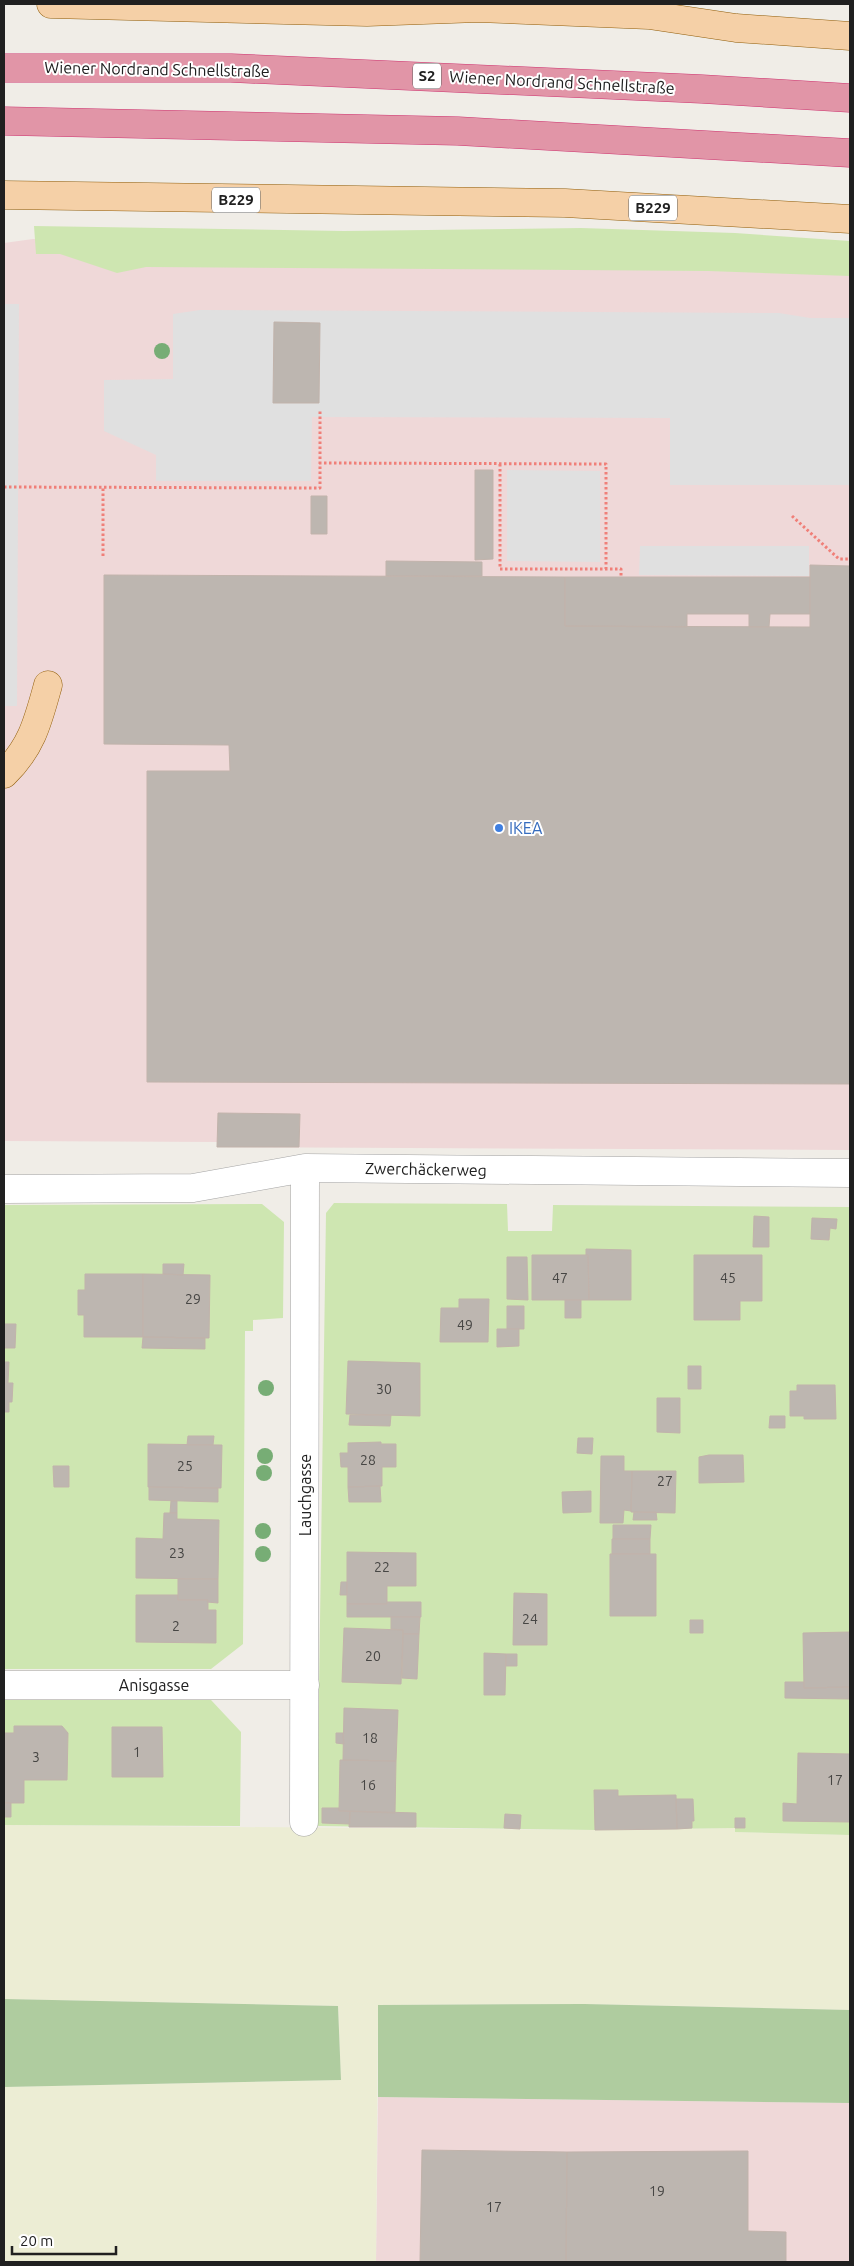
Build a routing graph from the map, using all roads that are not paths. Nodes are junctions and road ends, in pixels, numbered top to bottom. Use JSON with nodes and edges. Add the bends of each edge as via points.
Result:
{"nodes":[{"id":1,"x":51,"y":4,"type":"edge"},
{"id":2,"x":472,"y":6,"type":"edge"},
{"id":3,"x":850,"y":36,"type":"edge"},
{"id":4,"x":4,"y":68,"type":"edge"},
{"id":5,"x":850,"y":98,"type":"edge"},
{"id":6,"x":4,"y":122,"type":"edge"},
{"id":7,"x":850,"y":152,"type":"edge"},
{"id":8,"x":8,"y":197,"type":"edge"},
{"id":9,"x":850,"y":220,"type":"edge"},
{"id":10,"x":48,"y":685,"type":"dead end"},
{"id":11,"x":4,"y":774,"type":"edge"},
{"id":12,"x":306,"y":1168,"type":"junction"},
{"id":13,"x":850,"y":1173,"type":"edge"},
{"id":14,"x":4,"y":1189,"type":"edge"},
{"id":15,"x":4,"y":1685,"type":"edge"},
{"id":16,"x":305,"y":1685,"type":"junction"},
{"id":17,"x":304,"y":1822,"type":"dead end"}],
"edges":[{"from":1,"to":2,"type":"main road","via":[[367,12]]},
{"from":2,"to":3,"type":"main road","via":[[649,15],[736,28]]},
{"from":4,"to":5,"type":"highway","name":"Wiener Nordrand Schnellstraße","number":"S2","via":[[231,68]]},
{"from":6,"to":7,"type":"highway","via":[[458,131]]},
{"from":8,"to":9,"type":"main road","number":"B229","via":[[565,203]]},
{"from":10,"to":11,"type":"main road","via":[[36,728],[20,759]]},
{"from":12,"to":13,"type":"street","name":"Zwerchäckerweg"},
{"from":12,"to":14,"type":"street","name":"Zwerchäckerweg","via":[[193,1188]]},
{"from":12,"to":16,"type":"street","name":"Lauchgasse"},
{"from":15,"to":16,"type":"street","name":"Anisgasse"},
{"from":16,"to":17,"type":"street","name":"Lauchgasse"}]}
